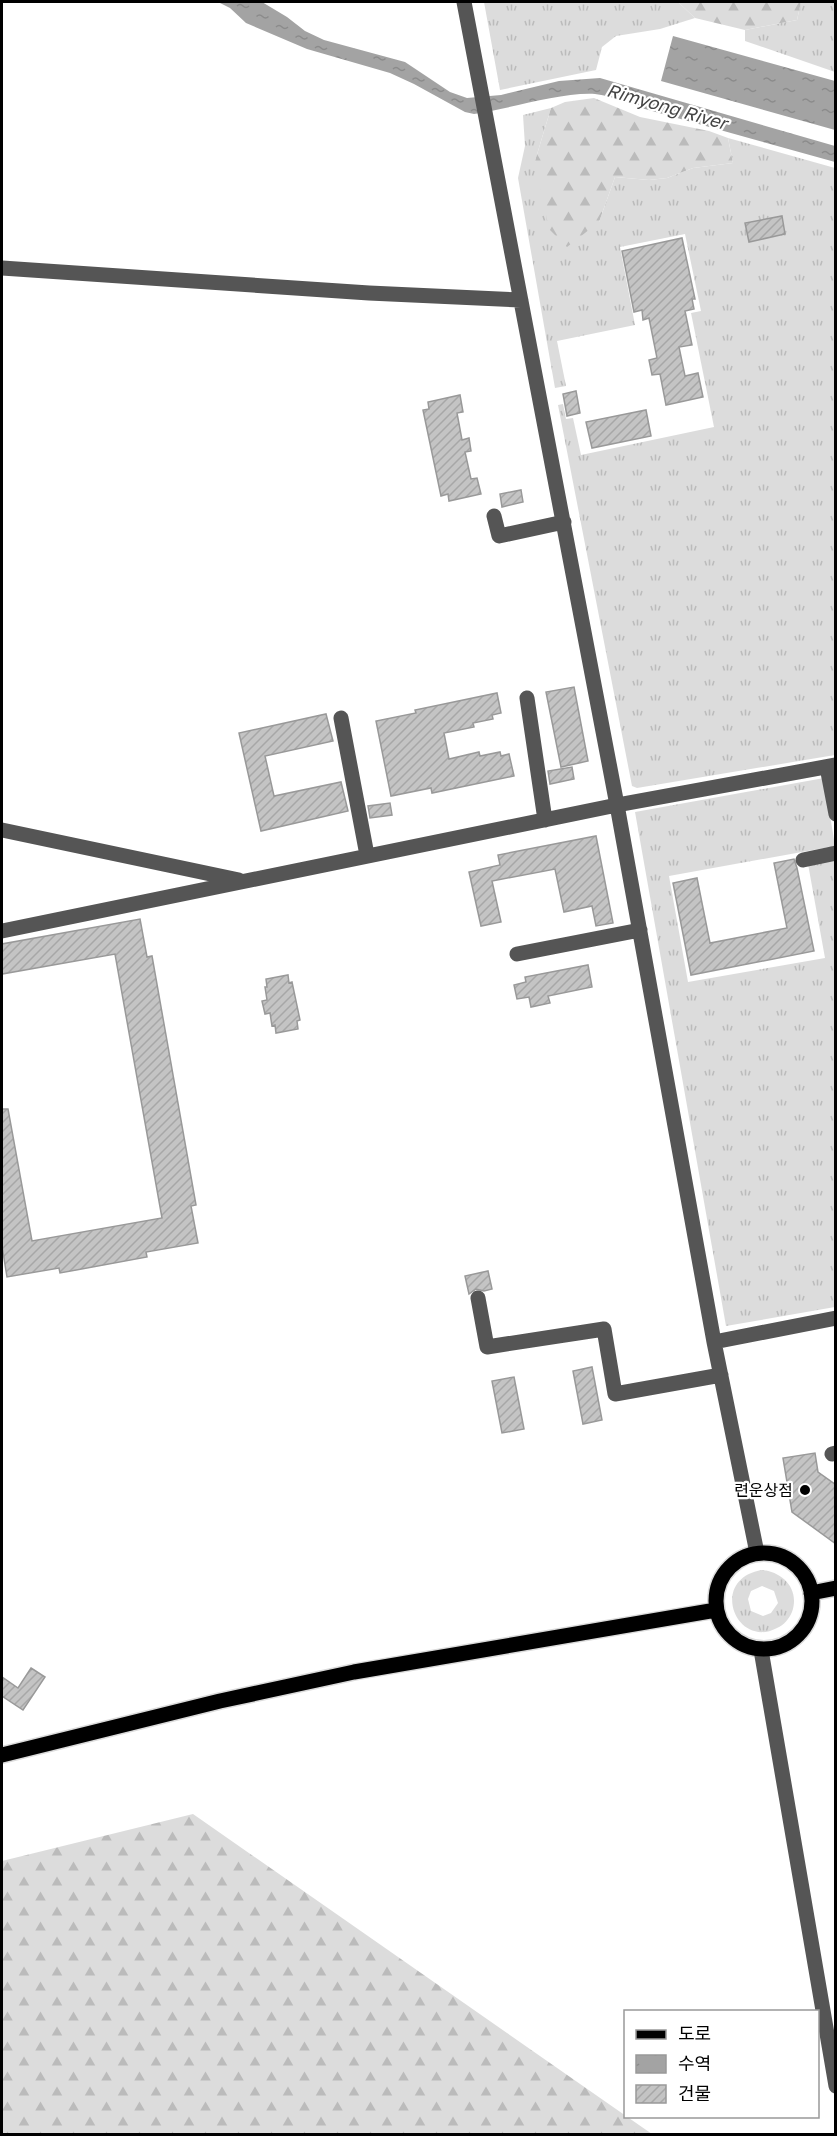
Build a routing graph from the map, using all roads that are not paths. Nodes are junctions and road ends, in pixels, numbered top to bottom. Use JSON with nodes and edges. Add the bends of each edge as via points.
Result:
{"nodes":[{"id":1,"x":465,"y":7,"type":"edge"},
{"id":2,"x":2,"y":268,"type":"edge"},
{"id":3,"x":521,"y":300,"type":"junction"},
{"id":4,"x":495,"y":516,"type":"dead end"},
{"id":5,"x":564,"y":522,"type":"junction"},
{"id":6,"x":527,"y":698,"type":"dead end"},
{"id":7,"x":341,"y":718,"type":"dead end"},
{"id":8,"x":831,"y":766,"type":"edge"},
{"id":9,"x":617,"y":805,"type":"junction"},
{"id":10,"x":836,"y":814,"type":"edge"},
{"id":11,"x":545,"y":820,"type":"junction"},
{"id":12,"x":2,"y":830,"type":"edge"},
{"id":13,"x":836,"y":853,"type":"edge"},
{"id":14,"x":367,"y":855,"type":"junction"},
{"id":15,"x":803,"y":860,"type":"dead end"},
{"id":16,"x":246,"y":882,"type":"junction"},
{"id":17,"x":640,"y":930,"type":"junction"},
{"id":18,"x":2,"y":931,"type":"edge"},
{"id":19,"x":517,"y":954,"type":"dead end"},
{"id":20,"x":478,"y":1298,"type":"dead end"},
{"id":21,"x":836,"y":1318,"type":"edge"},
{"id":22,"x":714,"y":1342,"type":"junction"},
{"id":23,"x":721,"y":1375,"type":"junction"},
{"id":24,"x":757,"y":1553,"type":"junction"},
{"id":25,"x":836,"y":1588,"type":"edge"},
{"id":26,"x":811,"y":1593,"type":"junction"},
{"id":27,"x":716,"y":1610,"type":"junction"},
{"id":28,"x":761,"y":1650,"type":"junction"},
{"id":29,"x":2,"y":1755,"type":"edge"},
{"id":30,"x":836,"y":2086,"type":"edge"}],
"edges":[{"from":1,"to":3,"type":"street"},
{"from":2,"to":3,"type":"street"},
{"from":3,"to":5,"type":"street"},
{"from":4,"to":5,"type":"street","via":[[499,536]]},
{"from":5,"to":9,"type":"street"},
{"from":6,"to":11,"type":"street"},
{"from":7,"to":14,"type":"street"},
{"from":8,"to":9,"type":"street"},
{"from":8,"to":10,"type":"street"},
{"from":9,"to":11,"type":"street"},
{"from":9,"to":17,"type":"street"},
{"from":11,"to":14,"type":"street"},
{"from":12,"to":16,"type":"street"},
{"from":13,"to":15,"type":"street"},
{"from":14,"to":16,"type":"street"},
{"from":16,"to":18,"type":"street"},
{"from":17,"to":19,"type":"street"},
{"from":17,"to":22,"type":"street"},
{"from":20,"to":23,"type":"street","via":[[487,1347],[603,1329],[615,1394]]},
{"from":21,"to":22,"type":"street"},
{"from":22,"to":23,"type":"street"},
{"from":23,"to":24,"type":"street"},
{"from":24,"to":26,"type":"main road","via":[[788,1559],[803,1573]]},
{"from":24,"to":27,"type":"main road","via":[[736,1561],[721,1578]]},
{"from":25,"to":26,"type":"main road"},
{"from":26,"to":28,"type":"main road","via":[[810,1615],[800,1633],[783,1646]]},
{"from":27,"to":28,"type":"main road","via":[[732,1638]]},
{"from":27,"to":29,"type":"main road","via":[[354,1672]]},
{"from":28,"to":30,"type":"street"}]}
